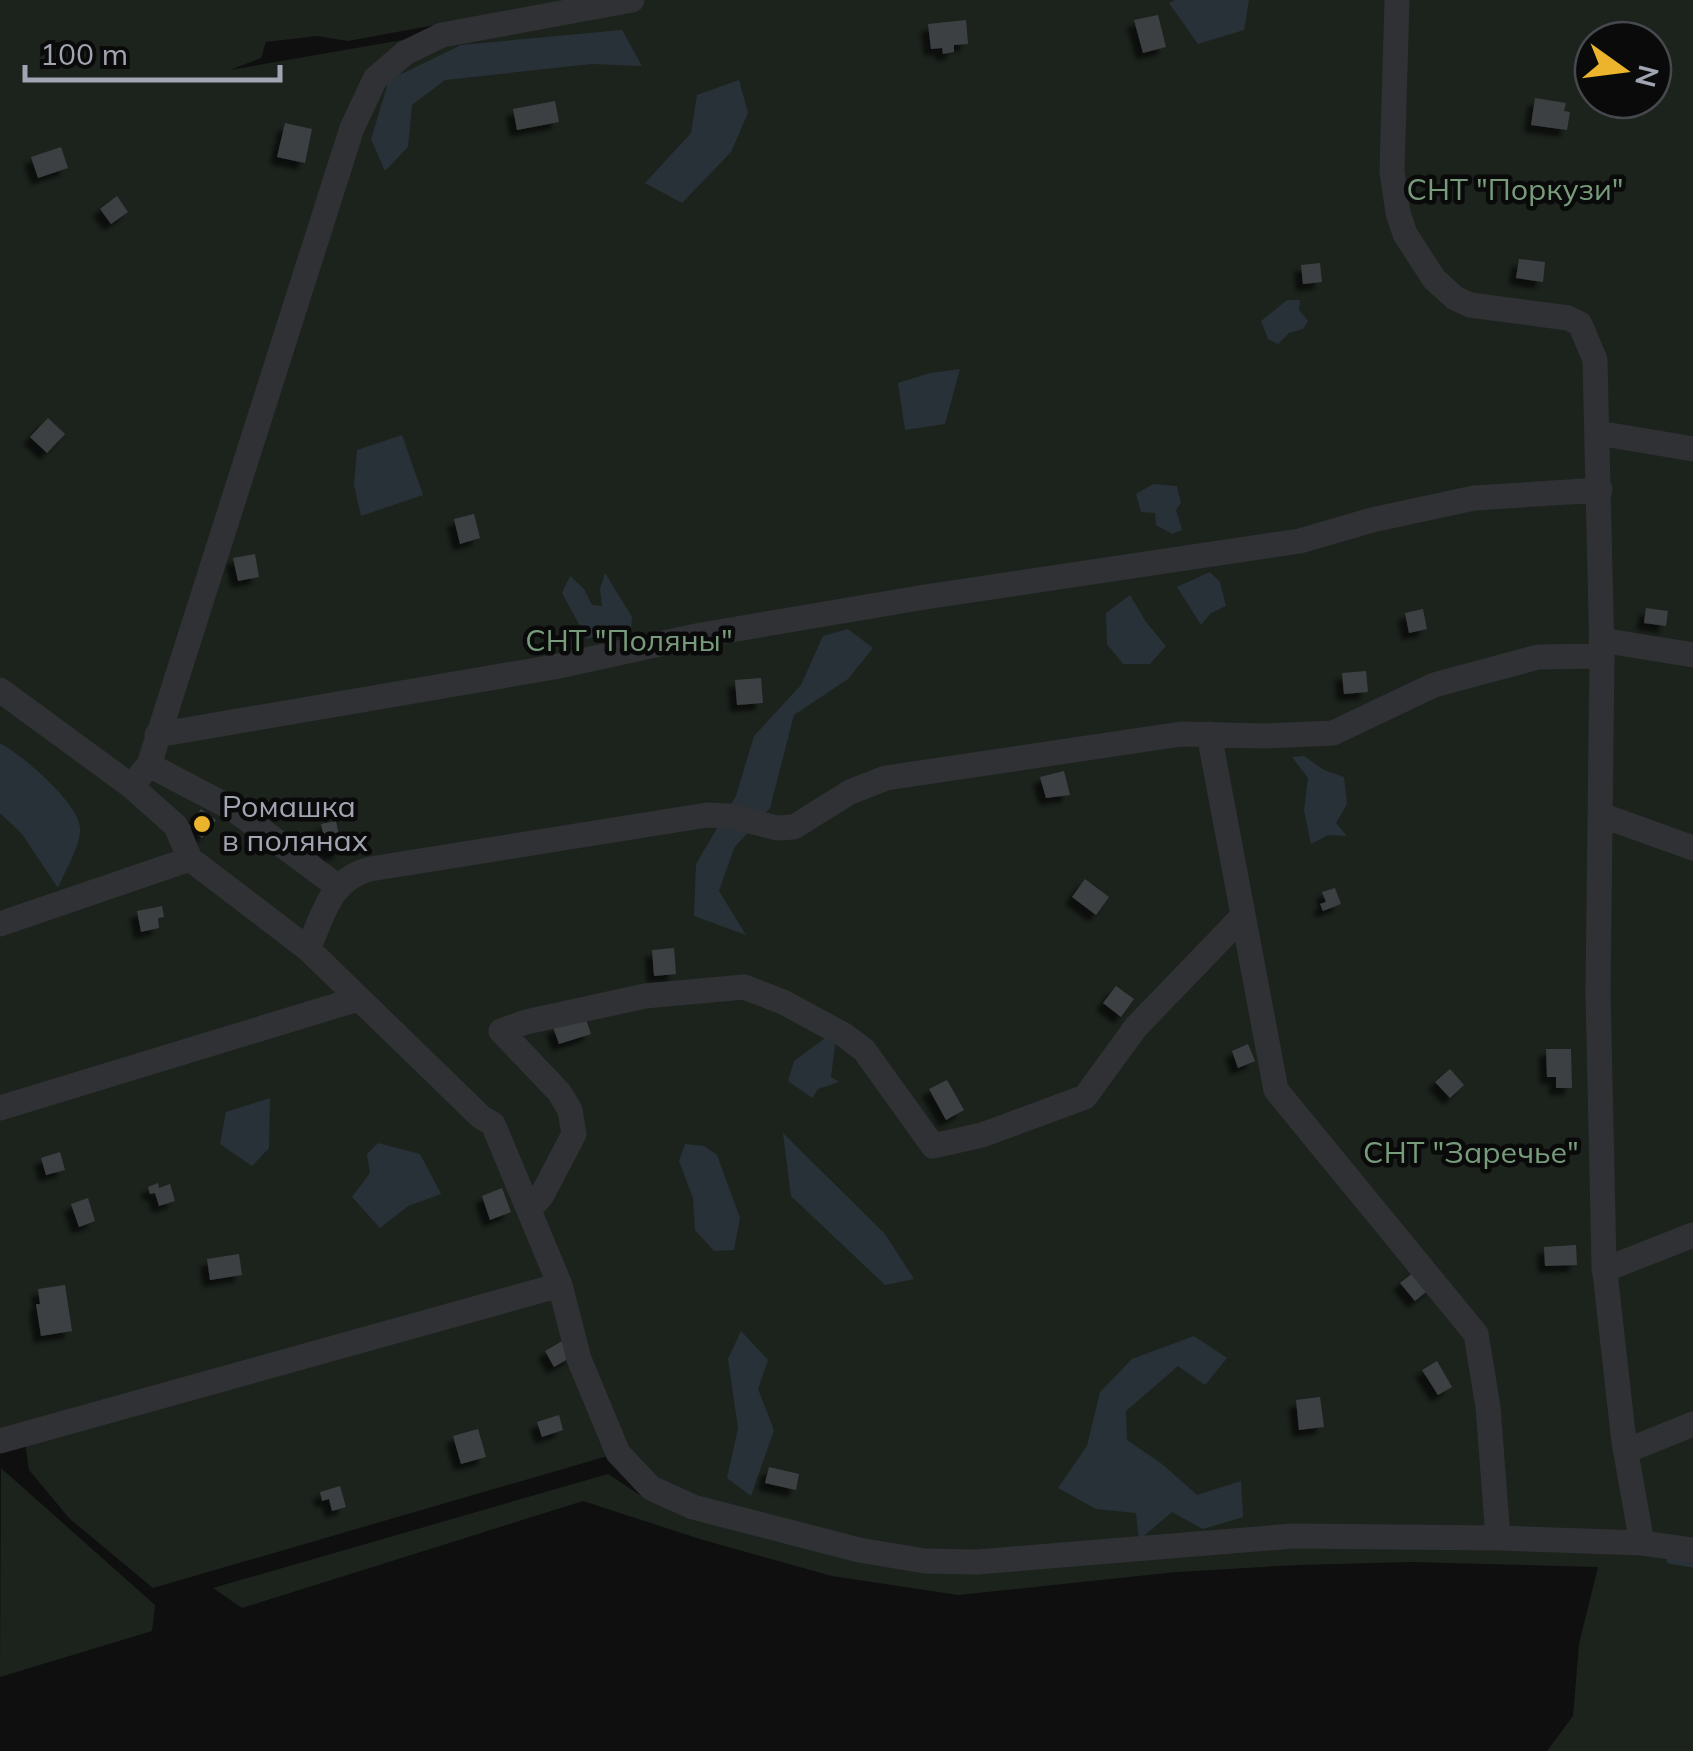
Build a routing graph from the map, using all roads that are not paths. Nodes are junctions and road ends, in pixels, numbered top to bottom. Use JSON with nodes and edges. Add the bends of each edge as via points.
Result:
{"nodes":[{"id":1,"x":632,"y":0,"type":"edge"},
{"id":2,"x":1398,"y":0,"type":"edge"},
{"id":3,"x":1598,"y":433,"type":"junction"},
{"id":4,"x":1693,"y":449,"type":"edge"},
{"id":5,"x":1600,"y":490,"type":"junction"},
{"id":6,"x":1602,"y":648,"type":"junction"},
{"id":7,"x":1693,"y":655,"type":"edge"},
{"id":8,"x":0,"y":690,"type":"edge"},
{"id":9,"x":1209,"y":734,"type":"junction"},
{"id":10,"x":157,"y":735,"type":"junction"},
{"id":11,"x":149,"y":766,"type":"junction"},
{"id":12,"x":131,"y":786,"type":"junction"},
{"id":13,"x":1601,"y":815,"type":"junction"},
{"id":14,"x":1693,"y":848,"type":"edge"},
{"id":15,"x":190,"y":859,"type":"junction"},
{"id":16,"x":337,"y":886,"type":"junction"},
{"id":17,"x":1242,"y":917,"type":"junction"},
{"id":18,"x":0,"y":924,"type":"edge"},
{"id":19,"x":308,"y":949,"type":"junction"},
{"id":20,"x":358,"y":998,"type":"junction"},
{"id":21,"x":0,"y":1108,"type":"edge"},
{"id":22,"x":528,"y":1210,"type":"junction"},
{"id":23,"x":1693,"y":1235,"type":"edge"},
{"id":24,"x":1604,"y":1270,"type":"junction"},
{"id":25,"x":560,"y":1285,"type":"junction"},
{"id":26,"x":1693,"y":1424,"type":"edge"},
{"id":27,"x":0,"y":1441,"type":"edge"},
{"id":28,"x":1626,"y":1451,"type":"junction"},
{"id":29,"x":1498,"y":1538,"type":"junction"},
{"id":30,"x":1642,"y":1544,"type":"junction"},
{"id":31,"x":1693,"y":1550,"type":"edge"}],
"edges":[{"from":1,"to":10,"type":"street","via":[[442,35],[405,53],[375,79],[352,128]]},
{"from":2,"to":3,"type":"street","via":[[1392,172],[1404,234],[1455,298],[1580,324],[1595,360]]},
{"from":3,"to":4,"type":"street"},
{"from":3,"to":5,"type":"street"},
{"from":5,"to":6,"type":"street"},
{"from":5,"to":10,"type":"street","via":[[1474,498],[1300,540],[925,596]]},
{"from":6,"to":7,"type":"street"},
{"from":6,"to":9,"type":"street","via":[[1434,685],[1333,734]]},
{"from":6,"to":13,"type":"street"},
{"from":8,"to":12,"type":"street"},
{"from":9,"to":16,"type":"street","via":[[886,778],[794,827],[707,816],[370,869]]},
{"from":9,"to":17,"type":"street"},
{"from":10,"to":11,"type":"street"},
{"from":11,"to":12,"type":"street"},
{"from":11,"to":16,"type":"street","via":[[233,808]]},
{"from":12,"to":15,"type":"street","via":[[176,826]]},
{"from":13,"to":14,"type":"street"},
{"from":13,"to":24,"type":"street"},
{"from":15,"to":18,"type":"street"},
{"from":15,"to":19,"type":"street"},
{"from":16,"to":19,"type":"street"},
{"from":17,"to":22,"type":"street","via":[[1136,1027],[1086,1097],[933,1146],[864,1050],[744,987],[644,996],[501,1030],[559,1092],[574,1134]]},
{"from":17,"to":29,"type":"street","via":[[1276,1090],[1476,1334]]},
{"from":19,"to":20,"type":"street"},
{"from":20,"to":21,"type":"street"},
{"from":20,"to":22,"type":"street","via":[[493,1124]]},
{"from":22,"to":25,"type":"street"},
{"from":23,"to":24,"type":"street"},
{"from":24,"to":28,"type":"street"},
{"from":25,"to":27,"type":"street"},
{"from":25,"to":29,"type":"street","via":[[578,1358],[618,1453],[651,1488],[693,1508],[925,1561],[1293,1536]]},
{"from":26,"to":28,"type":"street"},
{"from":28,"to":30,"type":"street"},
{"from":29,"to":30,"type":"street"},
{"from":30,"to":31,"type":"street"}]}
